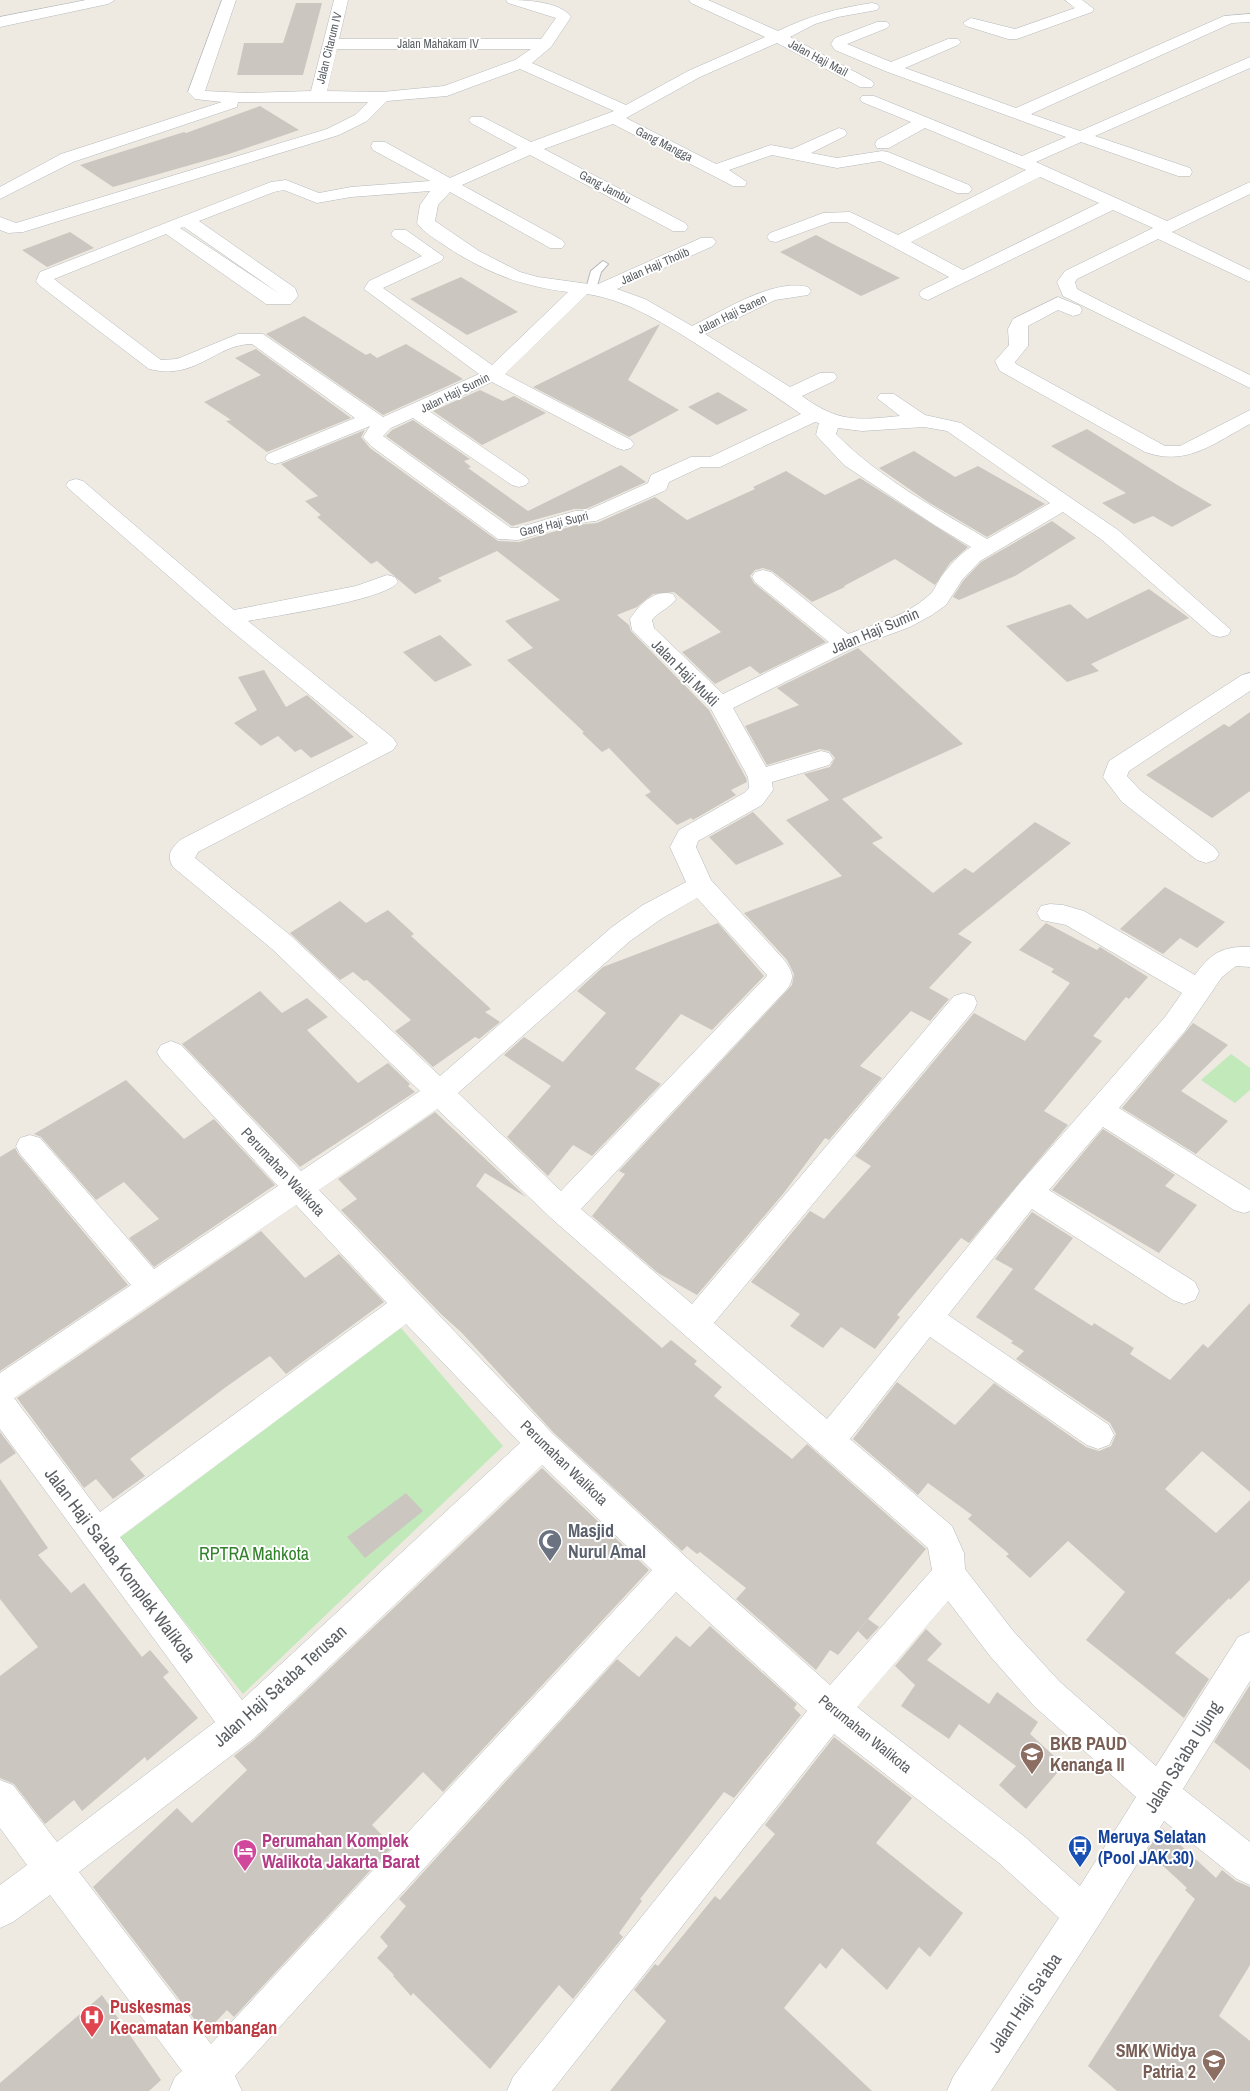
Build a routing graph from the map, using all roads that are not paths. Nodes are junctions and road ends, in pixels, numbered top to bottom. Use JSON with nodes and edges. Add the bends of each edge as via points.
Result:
{"nodes":[{"id":1,"x":108,"y":0,"type":"edge"},
{"id":2,"x":229,"y":0,"type":"edge"},
{"id":3,"x":341,"y":0,"type":"edge"},
{"id":4,"x":512,"y":0,"type":"edge"},
{"id":5,"x":696,"y":0,"type":"edge"},
{"id":6,"x":1072,"y":0,"type":"edge"},
{"id":7,"x":872,"y":8,"type":"dead end"},
{"id":8,"x":1250,"y":18,"type":"edge"},
{"id":9,"x":0,"y":22,"type":"edge"},
{"id":10,"x":971,"y":23,"type":"dead end"},
{"id":11,"x":882,"y":25,"type":"dead end"},
{"id":12,"x":778,"y":37,"type":"junction"},
{"id":13,"x":952,"y":42,"type":"dead end"},
{"id":14,"x":331,"y":44,"type":"junction"},
{"id":15,"x":546,"y":44,"type":"junction"},
{"id":16,"x":1250,"y":62,"type":"edge"},
{"id":17,"x":520,"y":63,"type":"junction"},
{"id":18,"x":892,"y":68,"type":"junction"},
{"id":19,"x":318,"y":96,"type":"junction"},
{"id":20,"x":289,"y":97,"type":"junction"},
{"id":21,"x":382,"y":97,"type":"junction"},
{"id":22,"x":248,"y":98,"type":"junction"},
{"id":23,"x":619,"y":114,"type":"junction"},
{"id":24,"x":1017,"y":114,"type":"junction"},
{"id":25,"x":477,"y":120,"type":"dead end"},
{"id":26,"x":353,"y":122,"type":"junction"},
{"id":27,"x":924,"y":122,"type":"junction"},
{"id":28,"x":839,"y":133,"type":"dead end"},
{"id":29,"x":1079,"y":136,"type":"junction"},
{"id":30,"x":883,"y":144,"type":"dead end"},
{"id":31,"x":379,"y":146,"type":"dead end"},
{"id":32,"x":531,"y":148,"type":"junction"},
{"id":33,"x":793,"y":155,"type":"junction"},
{"id":34,"x":1022,"y":162,"type":"junction"},
{"id":35,"x":714,"y":170,"type":"junction"},
{"id":36,"x":1040,"y":170,"type":"junction"},
{"id":37,"x":1184,"y":172,"type":"dead end"},
{"id":38,"x":739,"y":182,"type":"dead end"},
{"id":39,"x":449,"y":184,"type":"junction"},
{"id":40,"x":1250,"y":187,"type":"edge"},
{"id":41,"x":962,"y":189,"type":"dead end"},
{"id":42,"x":0,"y":194,"type":"edge"},
{"id":43,"x":1113,"y":203,"type":"junction"},
{"id":44,"x":187,"y":221,"type":"junction"},
{"id":45,"x":0,"y":222,"type":"edge"},
{"id":46,"x":426,"y":223,"type":"junction"},
{"id":47,"x":1155,"y":224,"type":"junction"},
{"id":48,"x":679,"y":227,"type":"dead end"},
{"id":49,"x":168,"y":228,"type":"junction"},
{"id":50,"x":776,"y":237,"type":"dead end"},
{"id":51,"x":707,"y":242,"type":"dead end"},
{"id":52,"x":898,"y":242,"type":"junction"},
{"id":53,"x":556,"y":244,"type":"dead end"},
{"id":54,"x":603,"y":264,"type":"dead end"},
{"id":55,"x":961,"y":276,"type":"junction"},
{"id":56,"x":1250,"y":277,"type":"edge"},
{"id":57,"x":592,"y":289,"type":"junction"},
{"id":58,"x":802,"y":291,"type":"dead end"},
{"id":59,"x":928,"y":294,"type":"dead end"},
{"id":60,"x":1073,"y":310,"type":"dead end"},
{"id":61,"x":692,"y":333,"type":"junction"},
{"id":62,"x":493,"y":375,"type":"junction"},
{"id":63,"x":827,"y":377,"type":"dead end"},
{"id":64,"x":1250,"y":382,"type":"edge"},
{"id":65,"x":788,"y":395,"type":"junction"},
{"id":66,"x":887,"y":398,"type":"dead end"},
{"id":67,"x":416,"y":411,"type":"junction"},
{"id":68,"x":1250,"y":416,"type":"edge"},
{"id":69,"x":823,"y":417,"type":"junction"},
{"id":70,"x":918,"y":419,"type":"junction"},
{"id":71,"x":377,"y":421,"type":"junction"},
{"id":72,"x":624,"y":444,"type":"dead end"},
{"id":73,"x":276,"y":458,"type":"dead end"},
{"id":74,"x":519,"y":481,"type":"dead end"},
{"id":75,"x":76,"y":485,"type":"dead end"},
{"id":76,"x":1064,"y":503,"type":"junction"},
{"id":77,"x":986,"y":547,"type":"junction"},
{"id":78,"x":763,"y":577,"type":"dead end"},
{"id":79,"x":387,"y":582,"type":"dead end"},
{"id":80,"x":665,"y":599,"type":"dead end"},
{"id":81,"x":230,"y":618,"type":"junction"},
{"id":82,"x":1220,"y":630,"type":"dead end"},
{"id":83,"x":845,"y":643,"type":"junction"},
{"id":84,"x":1250,"y":680,"type":"edge"},
{"id":85,"x":720,"y":705,"type":"junction"},
{"id":86,"x":821,"y":759,"type":"dead end"},
{"id":87,"x":760,"y":777,"type":"junction"},
{"id":88,"x":1206,"y":854,"type":"dead end"},
{"id":89,"x":700,"y":885,"type":"junction"},
{"id":90,"x":1050,"y":913,"type":"dead end"},
{"id":91,"x":1250,"y":957,"type":"edge"},
{"id":92,"x":1200,"y":991,"type":"junction"},
{"id":93,"x":964,"y":1003,"type":"dead end"},
{"id":94,"x":171,"y":1052,"type":"dead end"},
{"id":95,"x":439,"y":1093,"type":"junction"},
{"id":96,"x":1099,"y":1110,"type":"junction"},
{"id":97,"x":30,"y":1146,"type":"dead end"},
{"id":98,"x":298,"y":1187,"type":"junction"},
{"id":99,"x":1029,"y":1192,"type":"junction"},
{"id":100,"x":1244,"y":1201,"type":"dead end"},
{"id":101,"x":562,"y":1210,"type":"junction"},
{"id":102,"x":151,"y":1287,"type":"junction"},
{"id":103,"x":1184,"y":1291,"type":"dead end"},
{"id":104,"x":408,"y":1305,"type":"junction"},
{"id":105,"x":927,"y":1318,"type":"junction"},
{"id":106,"x":694,"y":1324,"type":"junction"},
{"id":107,"x":0,"y":1390,"type":"edge"},
{"id":108,"x":0,"y":1404,"type":"edge"},
{"id":109,"x":1098,"y":1435,"type":"dead end"},
{"id":110,"x":829,"y":1440,"type":"junction"},
{"id":111,"x":542,"y":1444,"type":"junction"},
{"id":112,"x":96,"y":1535,"type":"junction"},
{"id":113,"x":675,"y":1569,"type":"junction"},
{"id":114,"x":949,"y":1575,"type":"junction"},
{"id":115,"x":1250,"y":1649,"type":"edge"},
{"id":116,"x":832,"y":1709,"type":"junction"},
{"id":117,"x":240,"y":1726,"type":"junction"},
{"id":118,"x":1160,"y":1794,"type":"junction"},
{"id":119,"x":0,"y":1798,"type":"edge"},
{"id":120,"x":1250,"y":1866,"type":"edge"},
{"id":121,"x":54,"y":1869,"type":"junction"},
{"id":122,"x":0,"y":1909,"type":"edge"},
{"id":123,"x":1084,"y":1915,"type":"junction"},
{"id":124,"x":207,"y":2085,"type":"edge"},
{"id":125,"x":527,"y":2091,"type":"edge"},
{"id":126,"x":967,"y":2091,"type":"edge"}],
"edges":[{"from":1,"to":9,"type":"street"},
{"from":2,"to":22,"type":"street","via":[[196,92],[205,97]]},
{"from":3,"to":14,"type":"street","name":"Jalan Citarum IV"},
{"from":4,"to":15,"type":"street","via":[[562,14],[564,17]]},
{"from":5,"to":12,"type":"street"},
{"from":6,"to":10,"type":"street","via":[[1087,9],[1017,34]]},
{"from":7,"to":12,"type":"street","name":"Jalan Haji Mail","via":[[810,20]]},
{"from":8,"to":24,"type":"street","via":[[1229,19]]},
{"from":11,"to":18,"type":"street","via":[[839,44]]},
{"from":12,"to":23,"type":"street","via":[[694,74]]},
{"from":12,"to":27,"type":"street","name":"Jalan Haji Mail"},
{"from":13,"to":18,"type":"street"},
{"from":14,"to":15,"type":"street","name":"Jalan Mahakam IV"},
{"from":14,"to":19,"type":"street","name":"Jalan Citarum IV"},
{"from":15,"to":17,"type":"street"},
{"from":16,"to":29,"type":"street"},
{"from":17,"to":21,"type":"street","via":[[457,89]]},
{"from":17,"to":23,"type":"street","name":"Gang Mangga"},
{"from":18,"to":24,"type":"street"},
{"from":19,"to":20,"type":"street"},
{"from":19,"to":21,"type":"street"},
{"from":20,"to":22,"type":"street"},
{"from":20,"to":26,"type":"street"},
{"from":21,"to":26,"type":"street","via":[[371,110]]},
{"from":22,"to":42,"type":"street","via":[[67,158]]},
{"from":23,"to":32,"type":"street"},
{"from":23,"to":35,"type":"street","name":"Gang Mangga"},
{"from":24,"to":29,"type":"street"},
{"from":25,"to":32,"type":"street","name":"Gang Jambu"},
{"from":26,"to":45,"type":"street","via":[[315,138],[17,228],[8,228]]},
{"from":27,"to":30,"type":"street"},
{"from":27,"to":34,"type":"street","name":"Jalan Haji Mail"},
{"from":28,"to":33,"type":"street"},
{"from":29,"to":34,"type":"street"},
{"from":29,"to":37,"type":"street"},
{"from":31,"to":39,"type":"street"},
{"from":32,"to":39,"type":"street"},
{"from":32,"to":48,"type":"street","name":"Gang Jambu"},
{"from":33,"to":35,"type":"street","via":[[767,151]]},
{"from":33,"to":41,"type":"street","via":[[837,163],[882,156]]},
{"from":34,"to":36,"type":"street","name":"Jalan Haji Mail"},
{"from":35,"to":38,"type":"street","name":"Gang Mangga"},
{"from":36,"to":43,"type":"street","name":"Jalan Haji Mail"},
{"from":36,"to":52,"type":"street"},
{"from":39,"to":44,"type":"street","via":[[316,198],[286,185],[278,186]]},
{"from":39,"to":46,"type":"street","via":[[429,204]]},
{"from":39,"to":53,"type":"street"},
{"from":40,"to":47,"type":"street"},
{"from":43,"to":47,"type":"street","name":"Jalan Haji Mail"},
{"from":43,"to":55,"type":"street"},
{"from":44,"to":49,"type":"street"},
{"from":44,"to":49,"type":"street","via":[[289,292],[289,296],[284,300],[273,300]]},
{"from":46,"to":57,"type":"street","via":[[504,271],[523,279]]},
{"from":46,"to":62,"type":"street","via":[[400,234],[435,258],[375,285],[373,289]]},
{"from":47,"to":56,"type":"street","name":"Jalan Haji Mail"},
{"from":47,"to":64,"type":"street","via":[[1071,275],[1066,282],[1069,292]]},
{"from":49,"to":71,"type":"street","via":[[53,272],[46,276],[45,281],[156,365],[173,367],[243,339],[256,338]]},
{"from":50,"to":52,"type":"street","via":[[829,217],[850,217]]},
{"from":51,"to":57,"type":"street","name":"Jalan Haji Tholib"},
{"from":52,"to":55,"type":"street"},
{"from":54,"to":57,"type":"lane","via":[[596,271]]},
{"from":55,"to":59,"type":"street"},
{"from":57,"to":61,"type":"street","via":[[637,302]]},
{"from":57,"to":62,"type":"street","name":"Jalan Haji Sumin"},
{"from":58,"to":61,"type":"street","name":"Jalan Haji Sanen","via":[[771,295]]},
{"from":60,"to":68,"type":"street","via":[[1058,302],[1020,323],[1017,329],[1019,346],[1005,361],[1007,367],[1165,453],[1187,450]]},
{"from":61,"to":65,"type":"street"},
{"from":62,"to":67,"type":"street","name":"Jalan Haji Sumin"},
{"from":62,"to":72,"type":"street"},
{"from":63,"to":65,"type":"street"},
{"from":65,"to":69,"type":"street"},
{"from":66,"to":70,"type":"street"},
{"from":67,"to":71,"type":"street","name":"Jalan Haji Sumin"},
{"from":67,"to":74,"type":"street"},
{"from":69,"to":70,"type":"street","via":[[860,425]]},
{"from":69,"to":71,"type":"street","name":"Gang Haji Supri","via":[[714,462],[698,461],[658,479],[659,486],[588,517],[575,517],[518,534],[506,534],[378,442],[373,437]]},
{"from":69,"to":77,"type":"street","via":[[826,435],[851,461]]},
{"from":70,"to":76,"type":"street","via":[[954,427]]},
{"from":71,"to":73,"type":"street","name":"Jalan Haji Sumin"},
{"from":75,"to":81,"type":"street"},
{"from":76,"to":77,"type":"street","name":"Jalan Haji Sumin"},
{"from":76,"to":82,"type":"street","via":[[1110,535]]},
{"from":77,"to":83,"type":"street","name":"Jalan Haji Sumin","via":[[953,576],[938,600],[924,610],[902,622]]},
{"from":78,"to":83,"type":"street"},
{"from":79,"to":81,"type":"street","via":[[361,592]]},
{"from":80,"to":85,"type":"street","name":"Jalan Haji Mukli","via":[[644,613],[641,619],[643,630]]},
{"from":81,"to":95,"type":"street","via":[[385,744],[189,846],[182,853],[182,861],[281,942]]},
{"from":83,"to":85,"type":"street","name":"Jalan Haji Sumin"},
{"from":84,"to":88,"type":"street","via":[[1118,767],[1116,777],[1131,796]]},
{"from":85,"to":87,"type":"street","name":"Jalan Haji Mukli"},
{"from":86,"to":87,"type":"street"},
{"from":87,"to":89,"type":"street","via":[[762,790],[753,799],[688,836],[685,841],[683,847]]},
{"from":89,"to":95,"type":"street","via":[[652,912],[622,934]]},
{"from":89,"to":101,"type":"street","via":[[776,968],[779,981]]},
{"from":90,"to":92,"type":"street","via":[[1075,918]]},
{"from":91,"to":92,"type":"street","via":[[1233,956],[1224,960],[1213,970]]},
{"from":92,"to":96,"type":"street"},
{"from":93,"to":106,"type":"street"},
{"from":94,"to":98,"type":"street","name":"Perumahan Walikota"},
{"from":95,"to":98,"type":"street"},
{"from":95,"to":101,"type":"street"},
{"from":96,"to":99,"type":"street"},
{"from":96,"to":100,"type":"street"},
{"from":97,"to":102,"type":"street"},
{"from":98,"to":102,"type":"street"},
{"from":98,"to":104,"type":"street","name":"Perumahan Walikota"},
{"from":99,"to":103,"type":"street"},
{"from":99,"to":105,"type":"street"},
{"from":101,"to":106,"type":"street"},
{"from":102,"to":107,"type":"street"},
{"from":104,"to":111,"type":"street","name":"Perumahan Walikota"},
{"from":104,"to":112,"type":"street"},
{"from":105,"to":109,"type":"street"},
{"from":105,"to":110,"type":"street"},
{"from":106,"to":110,"type":"street"},
{"from":108,"to":112,"type":"street","name":"Jalan Haji Sa'aba Komplek Walikota"},
{"from":110,"to":114,"type":"street","via":[[940,1537],[947,1553]]},
{"from":111,"to":113,"type":"street","name":"Perumahan Walikota"},
{"from":111,"to":117,"type":"street","name":"Jalan Haji Sa'aba Terusan"},
{"from":112,"to":117,"type":"street","name":"Jalan Haji Sa'aba Komplek Walikota"},
{"from":113,"to":116,"type":"street","name":"Perumahan Walikota"},
{"from":113,"to":124,"type":"street"},
{"from":114,"to":116,"type":"street"},
{"from":114,"to":118,"type":"street","via":[[1002,1644],[1047,1694]]},
{"from":115,"to":118,"type":"street","name":"Jalan Sa'aba Ujung"},
{"from":116,"to":123,"type":"street","name":"Perumahan Walikota","via":[[1012,1850]]},
{"from":116,"to":125,"type":"street"},
{"from":117,"to":121,"type":"street","name":"Jalan Haji Sa'aba Terusan"},
{"from":118,"to":120,"type":"street"},
{"from":118,"to":123,"type":"street","name":"Jalan Sa'aba Ujung"},
{"from":119,"to":121,"type":"street"},
{"from":121,"to":122,"type":"street","name":"Jalan Haji Sa'aba Terusan"},
{"from":121,"to":124,"type":"street"},
{"from":123,"to":126,"type":"street","name":"Jalan Haji Sa'aba"}]}
